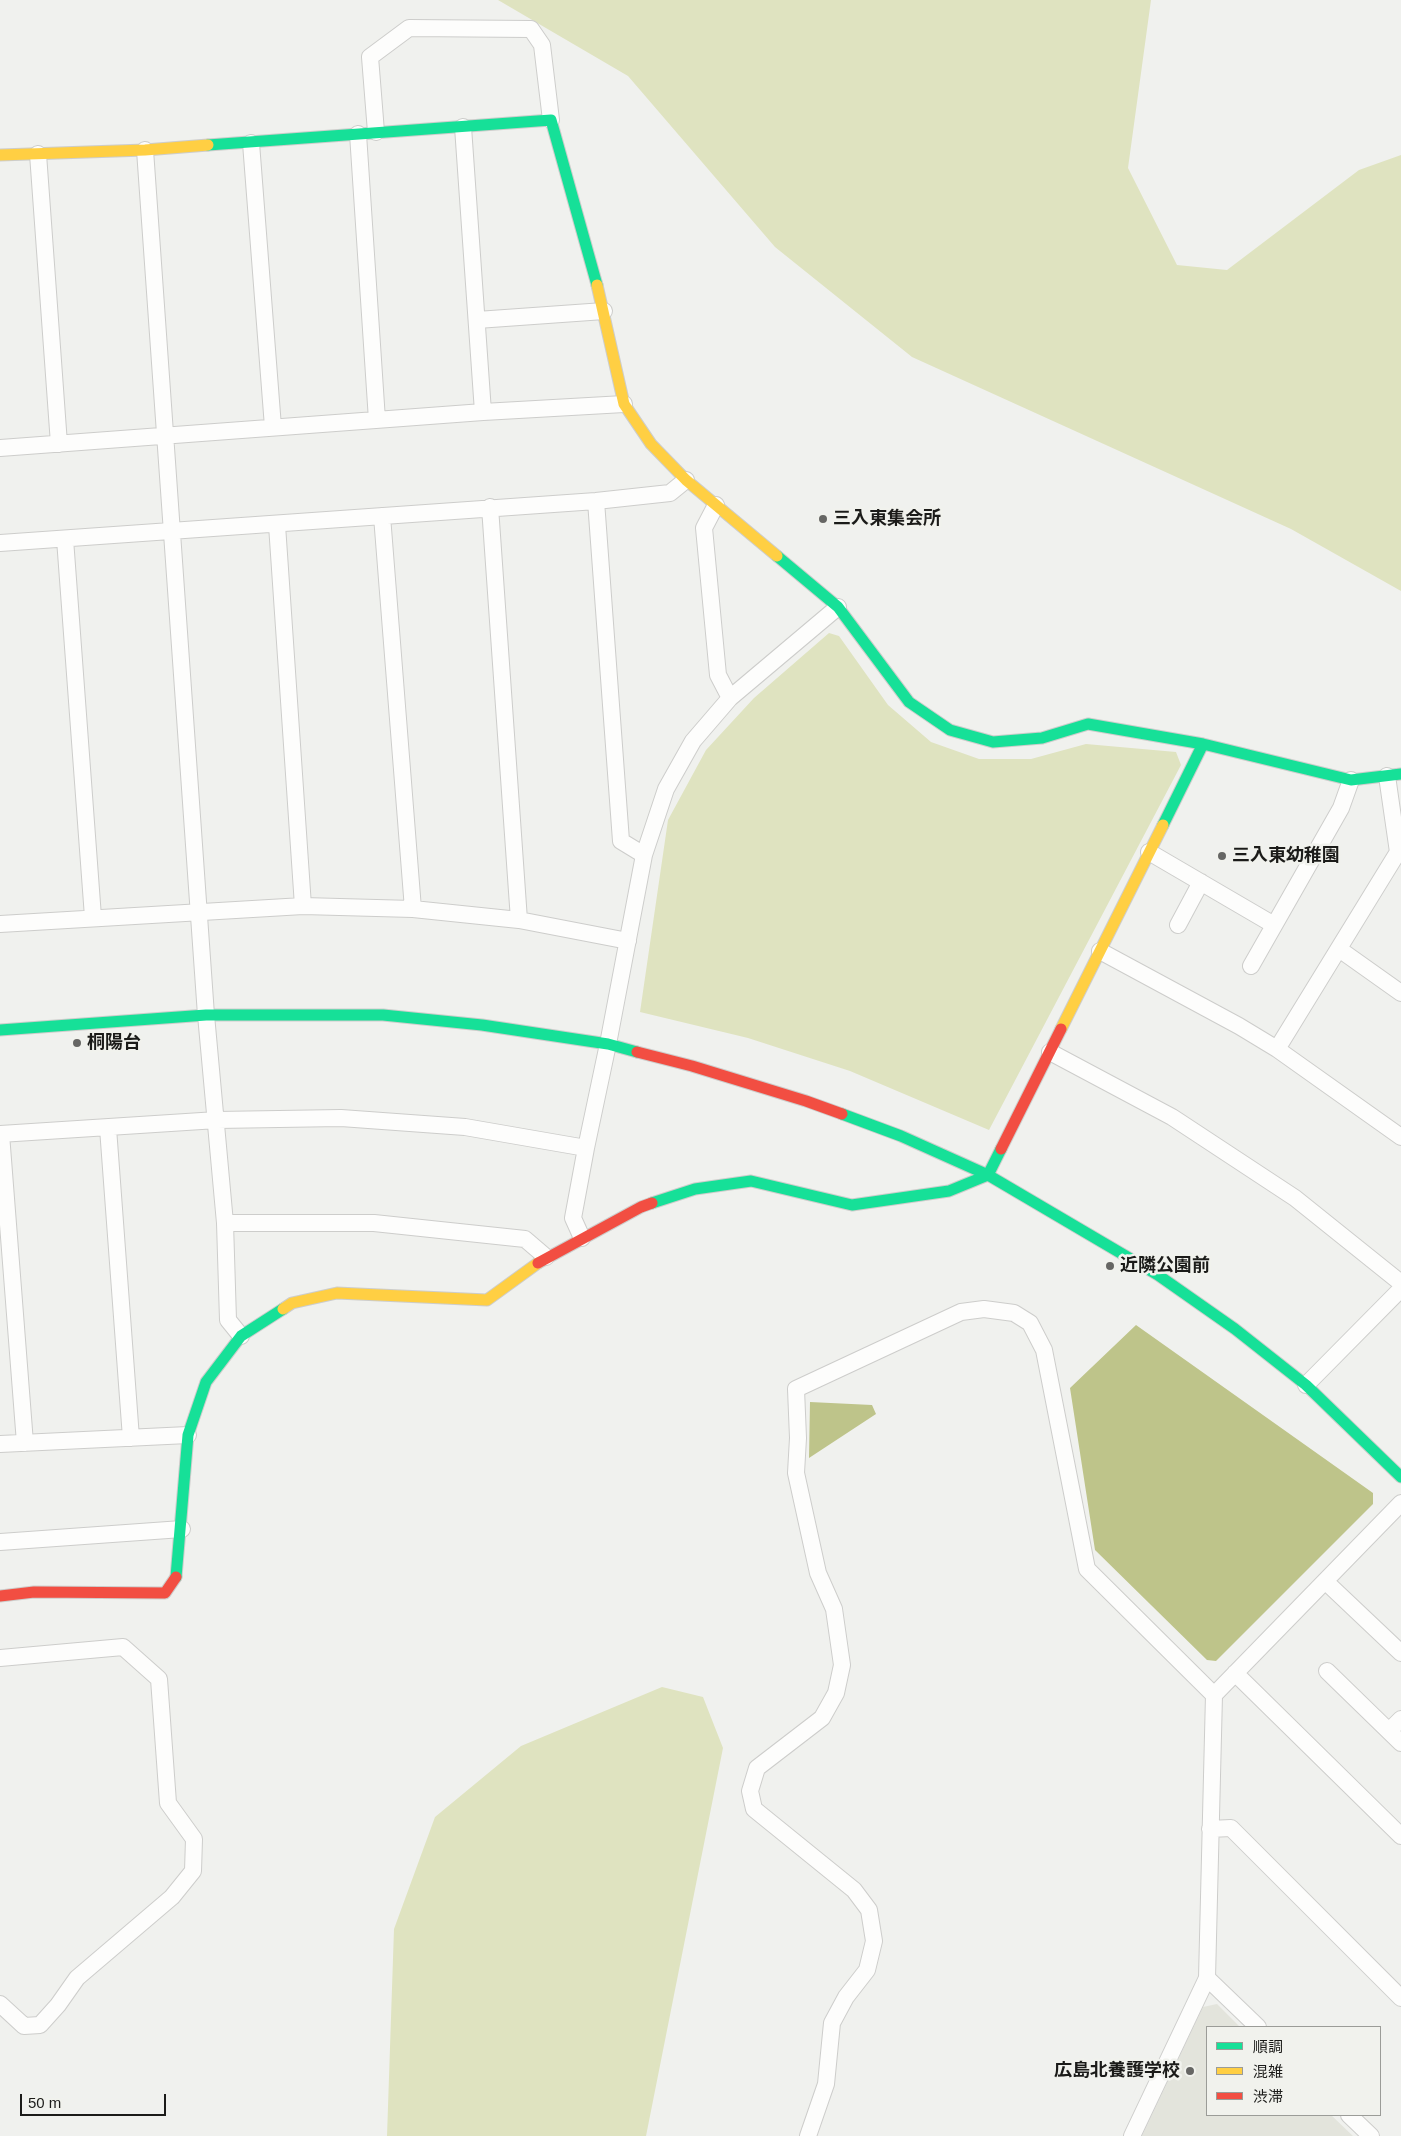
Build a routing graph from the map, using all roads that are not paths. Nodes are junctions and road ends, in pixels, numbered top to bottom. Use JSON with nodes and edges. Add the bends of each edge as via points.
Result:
{"nodes":[{"id":1,"x":551,"y":120,"type":"junction"},
{"id":2,"x":463,"y":127,"type":"junction"},
{"id":3,"x":376,"y":132,"type":"junction"},
{"id":4,"x":358,"y":134,"type":"junction"},
{"id":5,"x":251,"y":142,"type":"junction"},
{"id":6,"x":145,"y":150,"type":"junction"},
{"id":7,"x":38,"y":154,"type":"junction"},
{"id":8,"x":0,"y":155,"type":"edge"},
{"id":9,"x":604,"y":311,"type":"junction"},
{"id":10,"x":477,"y":320,"type":"junction"},
{"id":11,"x":624,"y":404,"type":"junction"},
{"id":12,"x":483,"y":412,"type":"junction"},
{"id":13,"x":377,"y":420,"type":"junction"},
{"id":14,"x":273,"y":427,"type":"junction"},
{"id":15,"x":166,"y":435,"type":"junction"},
{"id":16,"x":58,"y":444,"type":"junction"},
{"id":17,"x":0,"y":448,"type":"edge"},
{"id":18,"x":686,"y":480,"type":"junction"},
{"id":19,"x":596,"y":501,"type":"junction"},
{"id":20,"x":716,"y":505,"type":"junction"},
{"id":21,"x":490,"y":507,"type":"junction"},
{"id":22,"x":382,"y":516,"type":"junction"},
{"id":23,"x":277,"y":525,"type":"junction"},
{"id":24,"x":172,"y":532,"type":"junction"},
{"id":25,"x":65,"y":539,"type":"junction"},
{"id":26,"x":0,"y":543,"type":"edge"},
{"id":27,"x":838,"y":607,"type":"junction"},
{"id":28,"x":730,"y":698,"type":"junction"},
{"id":29,"x":1203,"y":744,"type":"junction"},
{"id":30,"x":1394,"y":775,"type":"edge"},
{"id":31,"x":1352,"y":780,"type":"junction"},
{"id":32,"x":1149,"y":852,"type":"junction"},
{"id":33,"x":1399,"y":853,"type":"edge"},
{"id":34,"x":644,"y":855,"type":"junction"},
{"id":35,"x":1201,"y":882,"type":"junction"},
{"id":36,"x":303,"y":906,"type":"junction"},
{"id":37,"x":413,"y":909,"type":"junction"},
{"id":38,"x":199,"y":911,"type":"junction"},
{"id":39,"x":92,"y":917,"type":"junction"},
{"id":40,"x":519,"y":920,"type":"junction"},
{"id":41,"x":0,"y":924,"type":"edge"},
{"id":42,"x":1178,"y":925,"type":"dead end"},
{"id":43,"x":1274,"y":925,"type":"junction"},
{"id":44,"x":628,"y":941,"type":"junction"},
{"id":45,"x":1338,"y":949,"type":"junction"},
{"id":46,"x":1100,"y":951,"type":"junction"},
{"id":47,"x":1251,"y":966,"type":"dead end"},
{"id":48,"x":1401,"y":993,"type":"edge"},
{"id":49,"x":206,"y":1015,"type":"junction"},
{"id":50,"x":0,"y":1030,"type":"edge"},
{"id":51,"x":608,"y":1044,"type":"junction"},
{"id":52,"x":1277,"y":1049,"type":"junction"},
{"id":53,"x":1050,"y":1052,"type":"junction"},
{"id":54,"x":217,"y":1120,"type":"junction"},
{"id":55,"x":108,"y":1128,"type":"junction"},
{"id":56,"x":0,"y":1134,"type":"edge"},
{"id":57,"x":1401,"y":1137,"type":"edge"},
{"id":58,"x":586,"y":1148,"type":"junction"},
{"id":59,"x":988,"y":1175,"type":"junction"},
{"id":60,"x":225,"y":1223,"type":"junction"},
{"id":61,"x":582,"y":1238,"type":"junction"},
{"id":62,"x":546,"y":1257,"type":"junction"},
{"id":63,"x":1401,"y":1283,"type":"edge"},
{"id":64,"x":1401,"y":1289,"type":"edge"},
{"id":65,"x":242,"y":1336,"type":"junction"},
{"id":66,"x":1306,"y":1386,"type":"junction"},
{"id":67,"x":188,"y":1435,"type":"junction"},
{"id":68,"x":131,"y":1438,"type":"junction"},
{"id":69,"x":24,"y":1443,"type":"junction"},
{"id":70,"x":0,"y":1444,"type":"edge"},
{"id":71,"x":1401,"y":1477,"type":"edge"},
{"id":72,"x":1401,"y":1503,"type":"edge"},
{"id":73,"x":182,"y":1529,"type":"junction"},
{"id":74,"x":0,"y":1542,"type":"edge"},
{"id":75,"x":1325,"y":1581,"type":"junction"},
{"id":76,"x":0,"y":1596,"type":"edge"},
{"id":77,"x":1401,"y":1654,"type":"edge"},
{"id":78,"x":0,"y":1658,"type":"edge"},
{"id":79,"x":1327,"y":1671,"type":"dead end"},
{"id":80,"x":1235,"y":1673,"type":"junction"},
{"id":81,"x":1214,"y":1695,"type":"junction"},
{"id":82,"x":1401,"y":1718,"type":"edge"},
{"id":83,"x":1389,"y":1731,"type":"junction"},
{"id":84,"x":1401,"y":1743,"type":"edge"},
{"id":85,"x":1210,"y":1829,"type":"junction"},
{"id":86,"x":1401,"y":1836,"type":"edge"},
{"id":87,"x":1207,"y":1978,"type":"junction"},
{"id":88,"x":1401,"y":1998,"type":"edge"},
{"id":89,"x":0,"y":2004,"type":"edge"},
{"id":90,"x":1257,"y":2026,"type":"edge"},
{"id":91,"x":1350,"y":2116,"type":"edge"},
{"id":92,"x":808,"y":2136,"type":"edge"},
{"id":93,"x":1132,"y":2136,"type":"edge"},
{"id":94,"x":1371,"y":2136,"type":"edge"}],
"edges":[{"from":1,"to":2,"type":"street"},
{"from":1,"to":3,"type":"street","via":[[542,46],[531,29],[409,28],[370,57]]},
{"from":1,"to":9,"type":"street"},
{"from":2,"to":3,"type":"street"},
{"from":2,"to":10,"type":"street"},
{"from":3,"to":4,"type":"street"},
{"from":4,"to":5,"type":"street"},
{"from":4,"to":13,"type":"street"},
{"from":5,"to":6,"type":"street"},
{"from":5,"to":14,"type":"street"},
{"from":6,"to":7,"type":"street"},
{"from":6,"to":15,"type":"street"},
{"from":7,"to":8,"type":"street"},
{"from":7,"to":16,"type":"street"},
{"from":9,"to":10,"type":"street"},
{"from":9,"to":11,"type":"street"},
{"from":10,"to":12,"type":"street"},
{"from":11,"to":12,"type":"street"},
{"from":11,"to":18,"type":"street","via":[[651,444]]},
{"from":12,"to":13,"type":"street"},
{"from":13,"to":14,"type":"street"},
{"from":14,"to":15,"type":"street"},
{"from":15,"to":16,"type":"street"},
{"from":15,"to":24,"type":"street"},
{"from":16,"to":17,"type":"street"},
{"from":18,"to":19,"type":"street","via":[[670,493]]},
{"from":18,"to":20,"type":"street"},
{"from":19,"to":21,"type":"street"},
{"from":19,"to":34,"type":"street","via":[[621,841]]},
{"from":20,"to":27,"type":"street"},
{"from":20,"to":28,"type":"street","via":[[704,528],[718,675]]},
{"from":21,"to":22,"type":"street"},
{"from":21,"to":40,"type":"street"},
{"from":22,"to":23,"type":"street"},
{"from":22,"to":37,"type":"street"},
{"from":23,"to":24,"type":"street"},
{"from":23,"to":36,"type":"street"},
{"from":24,"to":25,"type":"street"},
{"from":24,"to":38,"type":"street"},
{"from":25,"to":26,"type":"street"},
{"from":25,"to":39,"type":"street"},
{"from":27,"to":28,"type":"street"},
{"from":27,"to":29,"type":"street","via":[[909,702],[950,730],[993,742],[1042,738],[1088,724]]},
{"from":28,"to":34,"type":"street","via":[[693,741],[666,789]]},
{"from":29,"to":31,"type":"street"},
{"from":29,"to":32,"type":"street"},
{"from":30,"to":31,"type":"street"},
{"from":30,"to":33,"type":"street"},
{"from":31,"to":43,"type":"street","via":[[1341,808]]},
{"from":32,"to":35,"type":"street"},
{"from":32,"to":46,"type":"street"},
{"from":33,"to":45,"type":"street"},
{"from":34,"to":44,"type":"street"},
{"from":35,"to":42,"type":"street"},
{"from":35,"to":43,"type":"street"},
{"from":36,"to":37,"type":"street"},
{"from":36,"to":38,"type":"street"},
{"from":37,"to":40,"type":"street"},
{"from":38,"to":39,"type":"street"},
{"from":38,"to":49,"type":"street"},
{"from":39,"to":41,"type":"street"},
{"from":40,"to":44,"type":"street"},
{"from":43,"to":47,"type":"street"},
{"from":44,"to":51,"type":"street"},
{"from":45,"to":48,"type":"street"},
{"from":45,"to":52,"type":"street"},
{"from":46,"to":52,"type":"street"},
{"from":46,"to":53,"type":"street"},
{"from":49,"to":50,"type":"street"},
{"from":49,"to":51,"type":"street","via":[[384,1015],[482,1025]]},
{"from":49,"to":54,"type":"street"},
{"from":51,"to":58,"type":"street"},
{"from":51,"to":59,"type":"street","via":[[692,1066],[806,1102],[901,1136]]},
{"from":52,"to":57,"type":"street"},
{"from":53,"to":59,"type":"street"},
{"from":53,"to":63,"type":"street","via":[[1180,1122],[1295,1198]]},
{"from":54,"to":55,"type":"street"},
{"from":54,"to":58,"type":"street","via":[[341,1118],[465,1127]]},
{"from":54,"to":60,"type":"street"},
{"from":55,"to":56,"type":"street"},
{"from":55,"to":68,"type":"street"},
{"from":56,"to":69,"type":"street"},
{"from":58,"to":61,"type":"street","via":[[573,1218]]},
{"from":59,"to":61,"type":"street","via":[[949,1192],[852,1205],[751,1181],[695,1189],[641,1208]]},
{"from":59,"to":66,"type":"street","via":[[1158,1276],[1235,1329]]},
{"from":60,"to":62,"type":"street","via":[[374,1223],[525,1240]]},
{"from":60,"to":65,"type":"street","via":[[228,1320]]},
{"from":61,"to":62,"type":"street"},
{"from":62,"to":65,"type":"street","via":[[488,1300],[337,1293],[292,1303]]},
{"from":64,"to":66,"type":"street"},
{"from":65,"to":67,"type":"street","via":[[206,1382]]},
{"from":66,"to":71,"type":"street"},
{"from":67,"to":68,"type":"street"},
{"from":67,"to":73,"type":"street"},
{"from":68,"to":69,"type":"street"},
{"from":69,"to":70,"type":"street"},
{"from":72,"to":75,"type":"street"},
{"from":73,"to":74,"type":"street"},
{"from":73,"to":76,"type":"street","via":[[176,1578],[165,1593],[34,1592]]},
{"from":75,"to":77,"type":"street"},
{"from":75,"to":80,"type":"street"},
{"from":78,"to":89,"type":"street","via":[[123,1648],[160,1679],[168,1804],[194,1839],[193,1871],[172,1897],[77,1978],[40,2025],[24,2026]]},
{"from":79,"to":83,"type":"street"},
{"from":80,"to":81,"type":"street"},
{"from":80,"to":86,"type":"street"},
{"from":81,"to":85,"type":"street"},
{"from":81,"to":92,"type":"street","via":[[1087,1569],[1044,1350],[1030,1323],[1014,1313],[984,1309],[960,1312],[796,1389],[796,1473],[818,1573],[834,1609],[842,1665],[836,1693],[822,1718],[757,1768],[750,1791],[754,1809],[854,1890],[869,1910],[874,1941],[867,1970],[846,1997],[832,2023],[826,2084]]},
{"from":82,"to":83,"type":"street"},
{"from":83,"to":84,"type":"street"},
{"from":85,"to":87,"type":"street"},
{"from":85,"to":88,"type":"street","via":[[1231,1828]]},
{"from":87,"to":90,"type":"street"},
{"from":87,"to":93,"type":"street"},
{"from":91,"to":94,"type":"street"}]}
